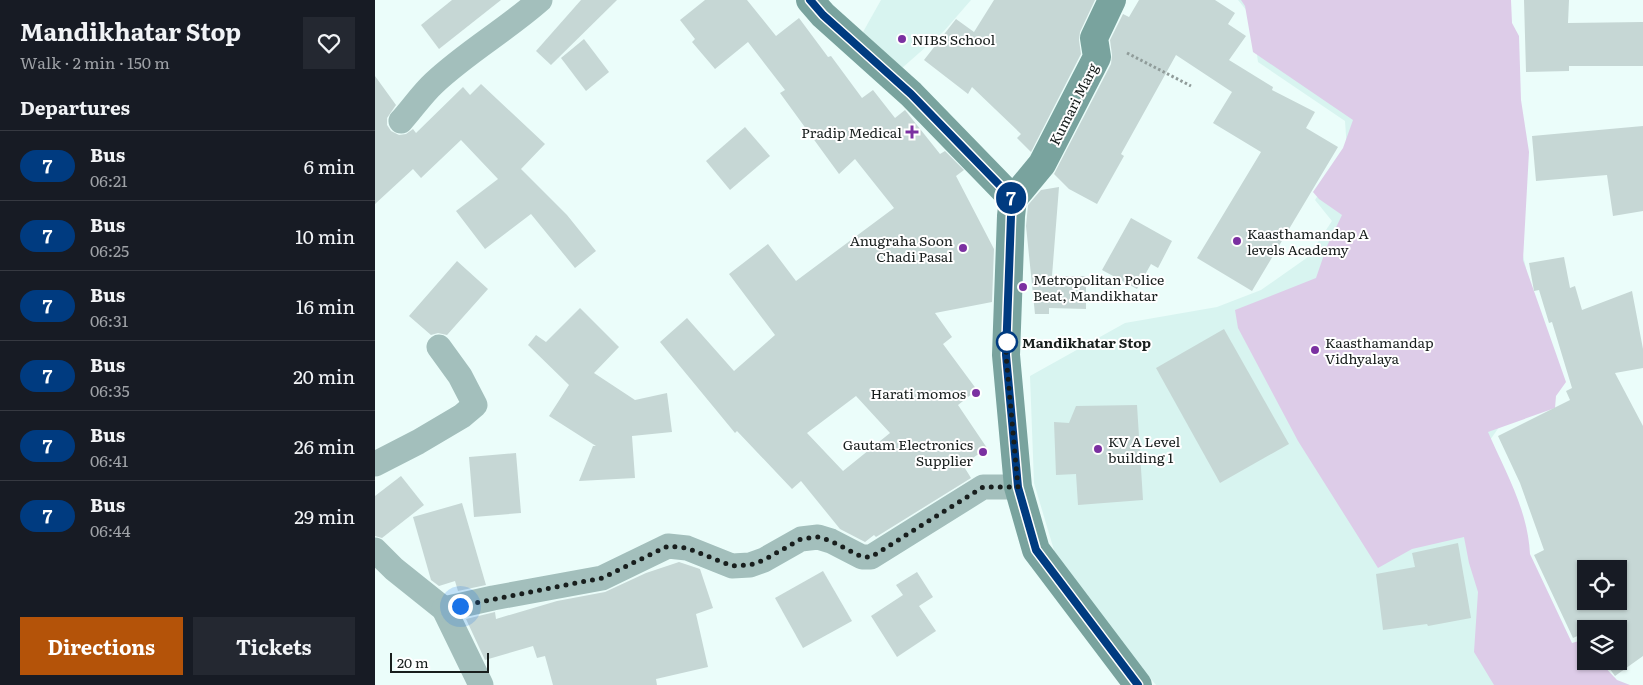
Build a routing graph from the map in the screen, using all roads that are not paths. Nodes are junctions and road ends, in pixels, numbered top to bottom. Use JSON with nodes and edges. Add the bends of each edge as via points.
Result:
{"nodes":[{"id":1,"x":540,"y":0,"type":"edge"},
{"id":2,"x":810,"y":0,"type":"edge"},
{"id":3,"x":1113,"y":0,"type":"edge"},
{"id":4,"x":401,"y":121,"type":"dead end"},
{"id":5,"x":1013,"y":199,"type":"junction"},
{"id":6,"x":439,"y":347,"type":"dead end"},
{"id":7,"x":375,"y":464,"type":"edge"},
{"id":8,"x":1018,"y":487,"type":"junction"},
{"id":9,"x":375,"y":550,"type":"edge"},
{"id":10,"x":443,"y":609,"type":"junction"},
{"id":11,"x":481,"y":685,"type":"edge"},
{"id":12,"x":1138,"y":685,"type":"edge"}],
"edges":[{"from":1,"to":4,"type":"street","via":[[433,84]]},
{"from":2,"to":5,"type":"main road","via":[[911,94]]},
{"from":3,"to":5,"type":"main road","name":"Kumari Marg","via":[[1094,38],[1097,57],[1042,164]]},
{"from":5,"to":8,"type":"main road","via":[[1006,355]]},
{"from":6,"to":7,"type":"street","via":[[460,376],[475,405],[463,416]]},
{"from":8,"to":10,"type":"street","via":[[983,487],[871,557],[862,557],[818,537],[801,539],[750,565],[732,566],[687,548],[668,546],[602,578]]},
{"from":8,"to":12,"type":"main road","via":[[1036,550]]},
{"from":9,"to":10,"type":"street"},
{"from":10,"to":11,"type":"street"}]}
